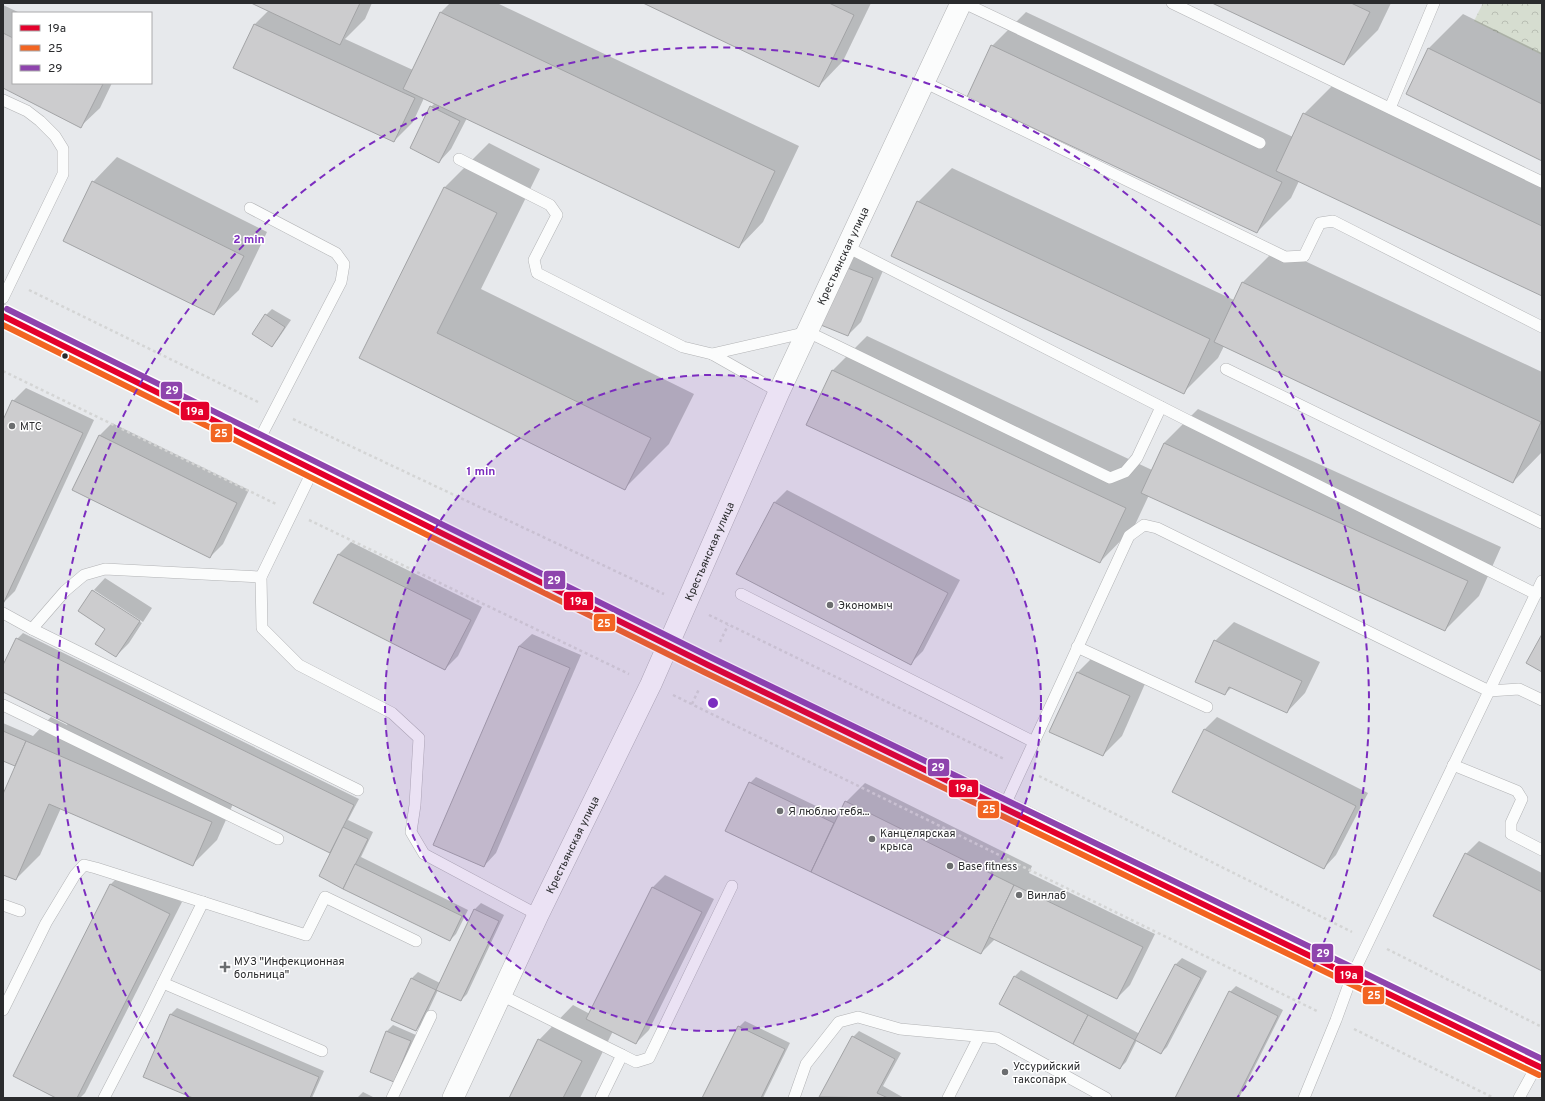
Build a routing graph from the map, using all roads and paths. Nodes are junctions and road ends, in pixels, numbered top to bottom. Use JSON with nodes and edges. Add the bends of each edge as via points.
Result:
{"nodes":[{"id":1,"x":963,"y":3,"type":"edge"},
{"id":2,"x":1172,"y":3,"type":"edge"},
{"id":3,"x":1434,"y":3,"type":"edge"},
{"id":4,"x":924,"y":82,"type":"junction"},
{"id":5,"x":3,"y":100,"type":"edge"},
{"id":6,"x":1390,"y":108,"type":"junction"},
{"id":7,"x":1260,"y":143,"type":"dead end"},
{"id":8,"x":459,"y":159,"type":"dead end"},
{"id":9,"x":1542,"y":182,"type":"edge"},
{"id":10,"x":250,"y":208,"type":"dead end"},
{"id":11,"x":847,"y":247,"type":"junction"},
{"id":12,"x":3,"y":298,"type":"edge"},
{"id":13,"x":3,"y":316,"type":"edge"},
{"id":14,"x":1542,"y":327,"type":"edge"},
{"id":15,"x":808,"y":332,"type":"junction"},
{"id":16,"x":712,"y":354,"type":"junction"},
{"id":17,"x":1226,"y":369,"type":"dead end"},
{"id":18,"x":779,"y":392,"type":"junction"},
{"id":19,"x":1161,"y":407,"type":"junction"},
{"id":20,"x":258,"y":442,"type":"junction"},
{"id":21,"x":313,"y":470,"type":"junction"},
{"id":22,"x":1542,"y":523,"type":"edge"},
{"id":23,"x":261,"y":577,"type":"junction"},
{"id":24,"x":1542,"y":582,"type":"edge"},
{"id":25,"x":741,"y":594,"type":"dead end"},
{"id":26,"x":1536,"y":594,"type":"junction"},
{"id":27,"x":3,"y":613,"type":"edge"},
{"id":28,"x":32,"y":629,"type":"junction"},
{"id":29,"x":668,"y":645,"type":"junction"},
{"id":30,"x":1077,"y":647,"type":"junction"},
{"id":31,"x":1489,"y":691,"type":"junction"},
{"id":32,"x":1542,"y":700,"type":"edge"},
{"id":33,"x":3,"y":705,"type":"edge"},
{"id":34,"x":1207,"y":707,"type":"dead end"},
{"id":35,"x":1034,"y":742,"type":"junction"},
{"id":36,"x":1453,"y":765,"type":"junction"},
{"id":37,"x":358,"y":790,"type":"dead end"},
{"id":38,"x":1004,"y":806,"type":"junction"},
{"id":39,"x":278,"y":839,"type":"dead end"},
{"id":40,"x":1542,"y":850,"type":"edge"},
{"id":41,"x":732,"y":886,"type":"dead end"},
{"id":42,"x":203,"y":902,"type":"junction"},
{"id":43,"x":3,"y":905,"type":"edge"},
{"id":44,"x":20,"y":911,"type":"dead end"},
{"id":45,"x":538,"y":914,"type":"junction"},
{"id":46,"x":1369,"y":940,"type":"junction"},
{"id":47,"x":416,"y":941,"type":"dead end"},
{"id":48,"x":1352,"y":976,"type":"junction"},
{"id":49,"x":163,"y":983,"type":"junction"},
{"id":50,"x":501,"y":995,"type":"junction"},
{"id":51,"x":3,"y":1010,"type":"edge"},
{"id":52,"x":431,"y":1016,"type":"dead end"},
{"id":53,"x":1336,"y":1020,"type":"junction"},
{"id":54,"x":1542,"y":1027,"type":"edge"},
{"id":55,"x":979,"y":1037,"type":"junction"},
{"id":56,"x":322,"y":1051,"type":"dead end"},
{"id":57,"x":622,"y":1055,"type":"junction"},
{"id":58,"x":1539,"y":1067,"type":"edge"},
{"id":59,"x":104,"y":1098,"type":"edge"},
{"id":60,"x":392,"y":1098,"type":"edge"},
{"id":61,"x":453,"y":1098,"type":"edge"},
{"id":62,"x":601,"y":1098,"type":"edge"},
{"id":63,"x":794,"y":1098,"type":"edge"},
{"id":64,"x":948,"y":1098,"type":"edge"},
{"id":65,"x":1106,"y":1098,"type":"edge"},
{"id":66,"x":1304,"y":1098,"type":"edge"},
{"id":67,"x":1494,"y":1098,"type":"edge"},
{"id":68,"x":1520,"y":1098,"type":"edge"}],
"edges":[{"from":1,"to":4,"type":"street","name":"Крестьянская улица"},
{"from":1,"to":7,"type":"lane"},
{"from":2,"to":6,"type":"lane"},
{"from":3,"to":6,"type":"lane"},
{"from":4,"to":11,"type":"street","name":"Крестьянская улица"},
{"from":4,"to":14,"type":"lane","via":[[1285,257],[1304,256],[1320,223],[1333,221]]},
{"from":5,"to":12,"type":"lane","via":[[27,111],[56,136],[63,148],[63,174]]},
{"from":6,"to":9,"type":"lane"},
{"from":8,"to":16,"type":"lane","via":[[550,205],[557,215],[534,260],[537,273],[682,347]]},
{"from":10,"to":20,"type":"lane","via":[[336,253],[344,264],[341,282]]},
{"from":11,"to":15,"type":"street","name":"Крестьянская улица"},
{"from":11,"to":19,"type":"lane"},
{"from":13,"to":20,"type":"highway"},
{"from":15,"to":16,"type":"lane"},
{"from":15,"to":18,"type":"street","name":"Крестьянская улица"},
{"from":15,"to":19,"type":"lane","via":[[1110,478],[1125,472],[1136,458]]},
{"from":16,"to":18,"type":"lane"},
{"from":17,"to":22,"type":"lane"},
{"from":18,"to":29,"type":"street","name":"Крестьянская улица"},
{"from":19,"to":26,"type":"lane"},
{"from":20,"to":21,"type":"highway"},
{"from":21,"to":23,"type":"lane"},
{"from":21,"to":29,"type":"highway"},
{"from":23,"to":28,"type":"lane","via":[[105,569],[84,575],[65,591]]},
{"from":23,"to":45,"type":"lane","via":[[262,628],[299,665],[392,713],[419,738],[411,832],[424,854]]},
{"from":24,"to":26,"type":"lane"},
{"from":25,"to":35,"type":"lane"},
{"from":26,"to":31,"type":"lane"},
{"from":27,"to":28,"type":"lane"},
{"from":28,"to":37,"type":"lane"},
{"from":29,"to":38,"type":"highway"},
{"from":29,"to":45,"type":"street","name":"Крестьянская улица"},
{"from":30,"to":31,"type":"lane","via":[[1129,536],[1144,525],[1164,531]]},
{"from":30,"to":34,"type":"lane"},
{"from":30,"to":35,"type":"lane"},
{"from":31,"to":32,"type":"lane","via":[[1519,689]]},
{"from":31,"to":36,"type":"lane"},
{"from":33,"to":39,"type":"lane"},
{"from":35,"to":38,"type":"lane"},
{"from":36,"to":40,"type":"lane","via":[[1517,791],[1522,799],[1511,823],[1510,834]]},
{"from":36,"to":46,"type":"lane"},
{"from":38,"to":48,"type":"highway"},
{"from":41,"to":57,"type":"lane","via":[[649,1058],[636,1062]]},
{"from":42,"to":47,"type":"lane","via":[[306,935],[325,897]]},
{"from":42,"to":49,"type":"lane"},
{"from":42,"to":51,"type":"lane","via":[[84,865],[75,875],[46,923]]},
{"from":43,"to":44,"type":"lane"},
{"from":45,"to":50,"type":"street","name":"Крестьянская улица"},
{"from":46,"to":48,"type":"lane"},
{"from":46,"to":54,"type":"path"},
{"from":48,"to":53,"type":"lane"},
{"from":48,"to":58,"type":"highway"},
{"from":49,"to":56,"type":"lane"},
{"from":49,"to":59,"type":"lane"},
{"from":50,"to":57,"type":"lane"},
{"from":50,"to":61,"type":"street","name":"Крестьянская улица"},
{"from":52,"to":60,"type":"lane"},
{"from":53,"to":66,"type":"lane"},
{"from":53,"to":67,"type":"path"},
{"from":55,"to":63,"type":"lane","via":[[900,1029],[858,1017],[839,1022],[806,1064]]},
{"from":55,"to":64,"type":"lane"},
{"from":55,"to":65,"type":"lane","via":[[997,1038]]},
{"from":57,"to":62,"type":"lane"},
{"from":58,"to":68,"type":"lane"}]}
